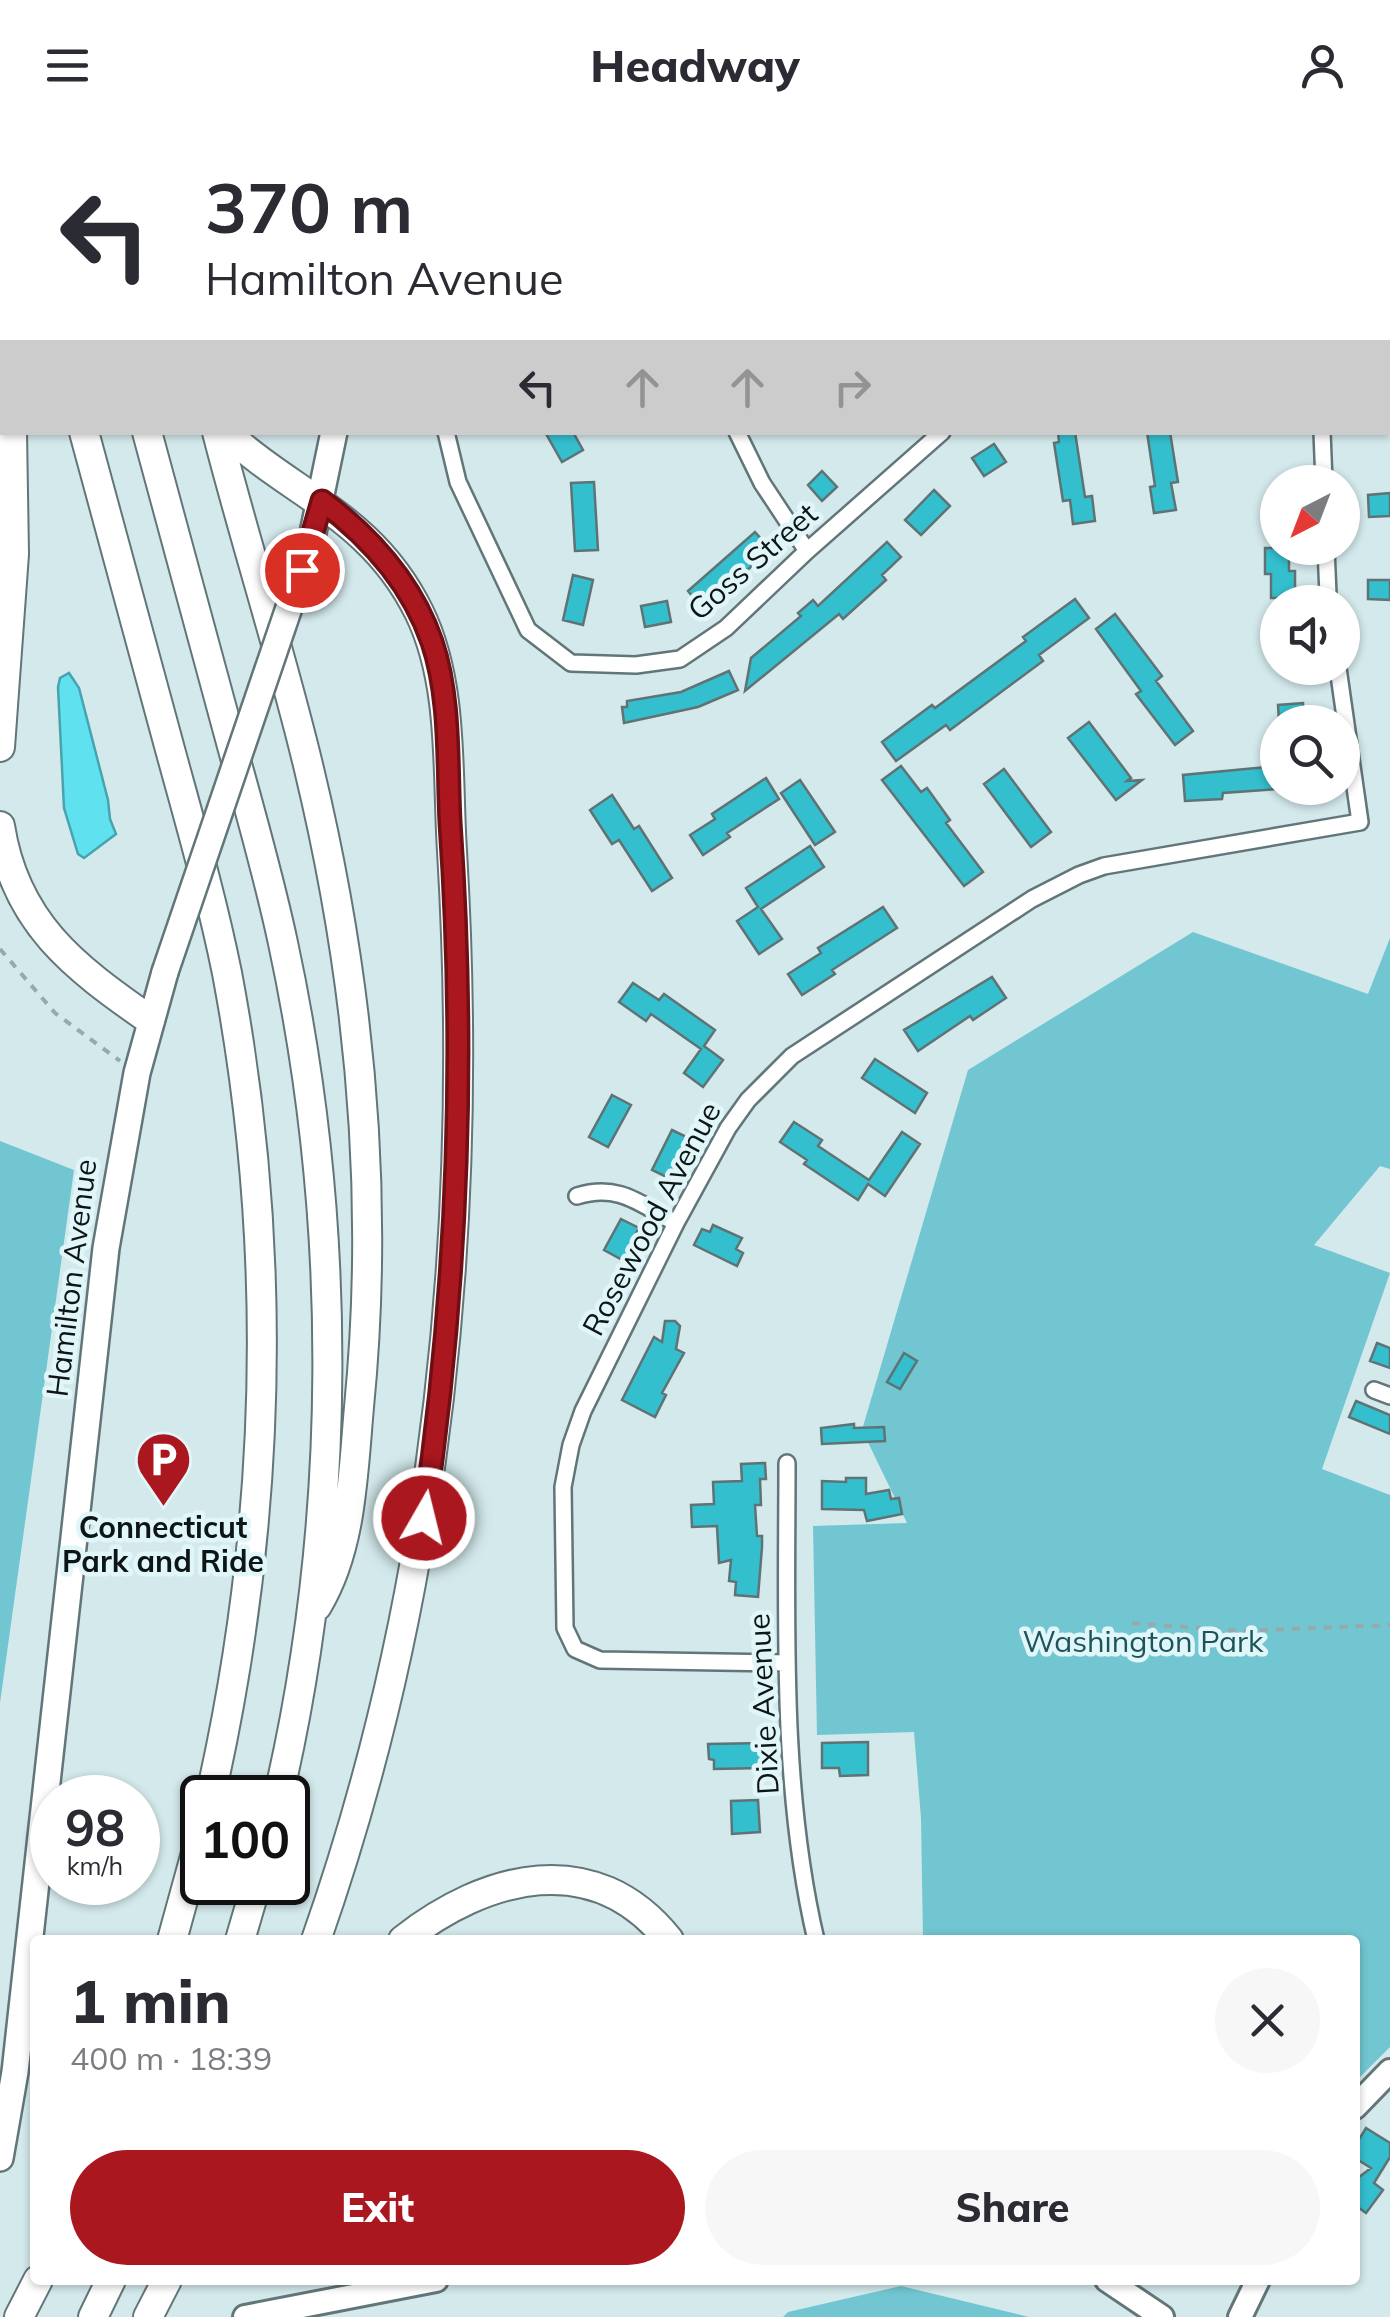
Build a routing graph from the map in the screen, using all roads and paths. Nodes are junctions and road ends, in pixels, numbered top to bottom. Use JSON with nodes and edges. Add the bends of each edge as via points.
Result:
{"nodes":[{"id":1,"x":12,"y":435,"type":"edge"},
{"id":2,"x":85,"y":435,"type":"edge"},
{"id":3,"x":148,"y":435,"type":"edge"},
{"id":4,"x":218,"y":435,"type":"edge"},
{"id":5,"x":228,"y":435,"type":"edge"},
{"id":6,"x":333,"y":435,"type":"edge"},
{"id":7,"x":447,"y":435,"type":"edge"},
{"id":8,"x":739,"y":435,"type":"edge"},
{"id":9,"x":939,"y":435,"type":"edge"},
{"id":10,"x":1322,"y":435,"type":"edge"},
{"id":11,"x":1323,"y":465,"type":"edge"},
{"id":12,"x":322,"y":501,"type":"junction"},
{"id":13,"x":807,"y":551,"type":"junction"},
{"id":14,"x":1340,"y":685,"type":"edge"},
{"id":15,"x":0,"y":747,"type":"edge"},
{"id":16,"x":0,"y":826,"type":"edge"},
{"id":17,"x":0,"y":949,"type":"edge"},
{"id":18,"x":150,"y":1020,"type":"junction"},
{"id":19,"x":136,"y":1073,"type":"junction"},
{"id":20,"x":577,"y":1196,"type":"dead end"},
{"id":21,"x":676,"y":1224,"type":"junction"},
{"id":22,"x":787,"y":1463,"type":"dead end"},
{"id":23,"x":309,"y":1620,"type":"junction"},
{"id":24,"x":1132,"y":1622,"type":"dead end"},
{"id":25,"x":1390,"y":1625,"type":"edge"},
{"id":26,"x":787,"y":1663,"type":"junction"},
{"id":27,"x":214,"y":1775,"type":"edge"},
{"id":28,"x":282,"y":1775,"type":"edge"},
{"id":29,"x":182,"y":1905,"type":"edge"},
{"id":30,"x":250,"y":1905,"type":"edge"},
{"id":31,"x":30,"y":1935,"type":"edge"},
{"id":32,"x":30,"y":1935,"type":"edge"},
{"id":33,"x":173,"y":1935,"type":"edge"},
{"id":34,"x":241,"y":1935,"type":"edge"},
{"id":35,"x":318,"y":1935,"type":"edge"},
{"id":36,"x":410,"y":1935,"type":"edge"},
{"id":37,"x":664,"y":1935,"type":"edge"},
{"id":38,"x":815,"y":1935,"type":"edge"},
{"id":39,"x":1390,"y":2070,"type":"edge"},
{"id":40,"x":1360,"y":2103,"type":"edge"},
{"id":41,"x":0,"y":2158,"type":"edge"},
{"id":42,"x":35,"y":2285,"type":"edge"},
{"id":43,"x":109,"y":2285,"type":"edge"},
{"id":44,"x":165,"y":2285,"type":"edge"},
{"id":45,"x":410,"y":2285,"type":"edge"},
{"id":46,"x":1114,"y":2285,"type":"edge"},
{"id":47,"x":1256,"y":2285,"type":"edge"},
{"id":48,"x":18,"y":2317,"type":"edge"},
{"id":49,"x":93,"y":2317,"type":"edge"},
{"id":50,"x":148,"y":2317,"type":"edge"},
{"id":51,"x":245,"y":2317,"type":"edge"},
{"id":52,"x":1162,"y":2317,"type":"edge"},
{"id":53,"x":1240,"y":2317,"type":"edge"}],
"edges":[{"from":1,"to":15,"type":"highway","via":[[14,554]]},
{"from":2,"to":27,"type":"highway","via":[[217,927],[257,1197],[263,1318],[258,1497],[246,1609]]},
{"from":3,"to":23,"type":"highway","via":[[274,902],[310,1098],[328,1357]]},
{"from":4,"to":23,"type":"highway","via":[[324,839],[352,1005],[364,1149],[368,1284],[353,1464],[338,1562]]},
{"from":5,"to":12,"type":"highway"},
{"from":6,"to":12,"type":"main road","name":"Hamilton Avenue"},
{"from":7,"to":13,"type":"street","name":"Goss Street","via":[[458,482],[528,630],[572,662],[680,659],[726,628]]},
{"from":8,"to":13,"type":"street"},
{"from":9,"to":13,"type":"street","name":"Goss Street"},
{"from":10,"to":11,"type":"street"},
{"from":12,"to":18,"type":"main road","name":"Hamilton Avenue","bridge":true},
{"from":12,"to":35,"type":"highway","via":[[397,575],[435,652],[454,875],[458,1057],[449,1308],[424,1518],[382,1722]]},
{"from":14,"to":21,"type":"street","name":"Rosewood Avenue","via":[[1360,822],[1104,866],[1032,899],[817,1038],[770,1076],[728,1128]]},
{"from":16,"to":18,"type":"highway","via":[[15,882],[42,929],[75,965]]},
{"from":17,"to":19,"type":"path","via":[[63,1021]]},
{"from":18,"to":19,"type":"main road","name":"Hamilton Avenue"},
{"from":19,"to":32,"type":"main road","name":"Hamilton Avenue","via":[[102,1278]]},
{"from":20,"to":21,"type":"street","via":[[620,1193]]},
{"from":21,"to":26,"type":"street","name":"Rosewood Avenue","via":[[571,1445],[562,1488],[565,1628],[575,1649],[600,1660]]},
{"from":22,"to":26,"type":"street","name":"Dixie Avenue"},
{"from":23,"to":28,"type":"highway"},
{"from":24,"to":25,"type":"path","via":[[1240,1631]]},
{"from":26,"to":38,"type":"street","name":"Dixie Avenue","via":[[800,1875]]},
{"from":29,"to":33,"type":"highway"},
{"from":30,"to":34,"type":"highway"},
{"from":31,"to":41,"type":"main road","name":"Hamilton Avenue"},
{"from":36,"to":37,"type":"highway","via":[[480,1893],[551,1880],[617,1895]]},
{"from":39,"to":40,"type":"main road"},
{"from":42,"to":48,"type":"highway"},
{"from":43,"to":49,"type":"highway"},
{"from":44,"to":50,"type":"highway"},
{"from":45,"to":51,"type":"main road"},
{"from":46,"to":52,"type":"main road"},
{"from":47,"to":53,"type":"main road"}]}
